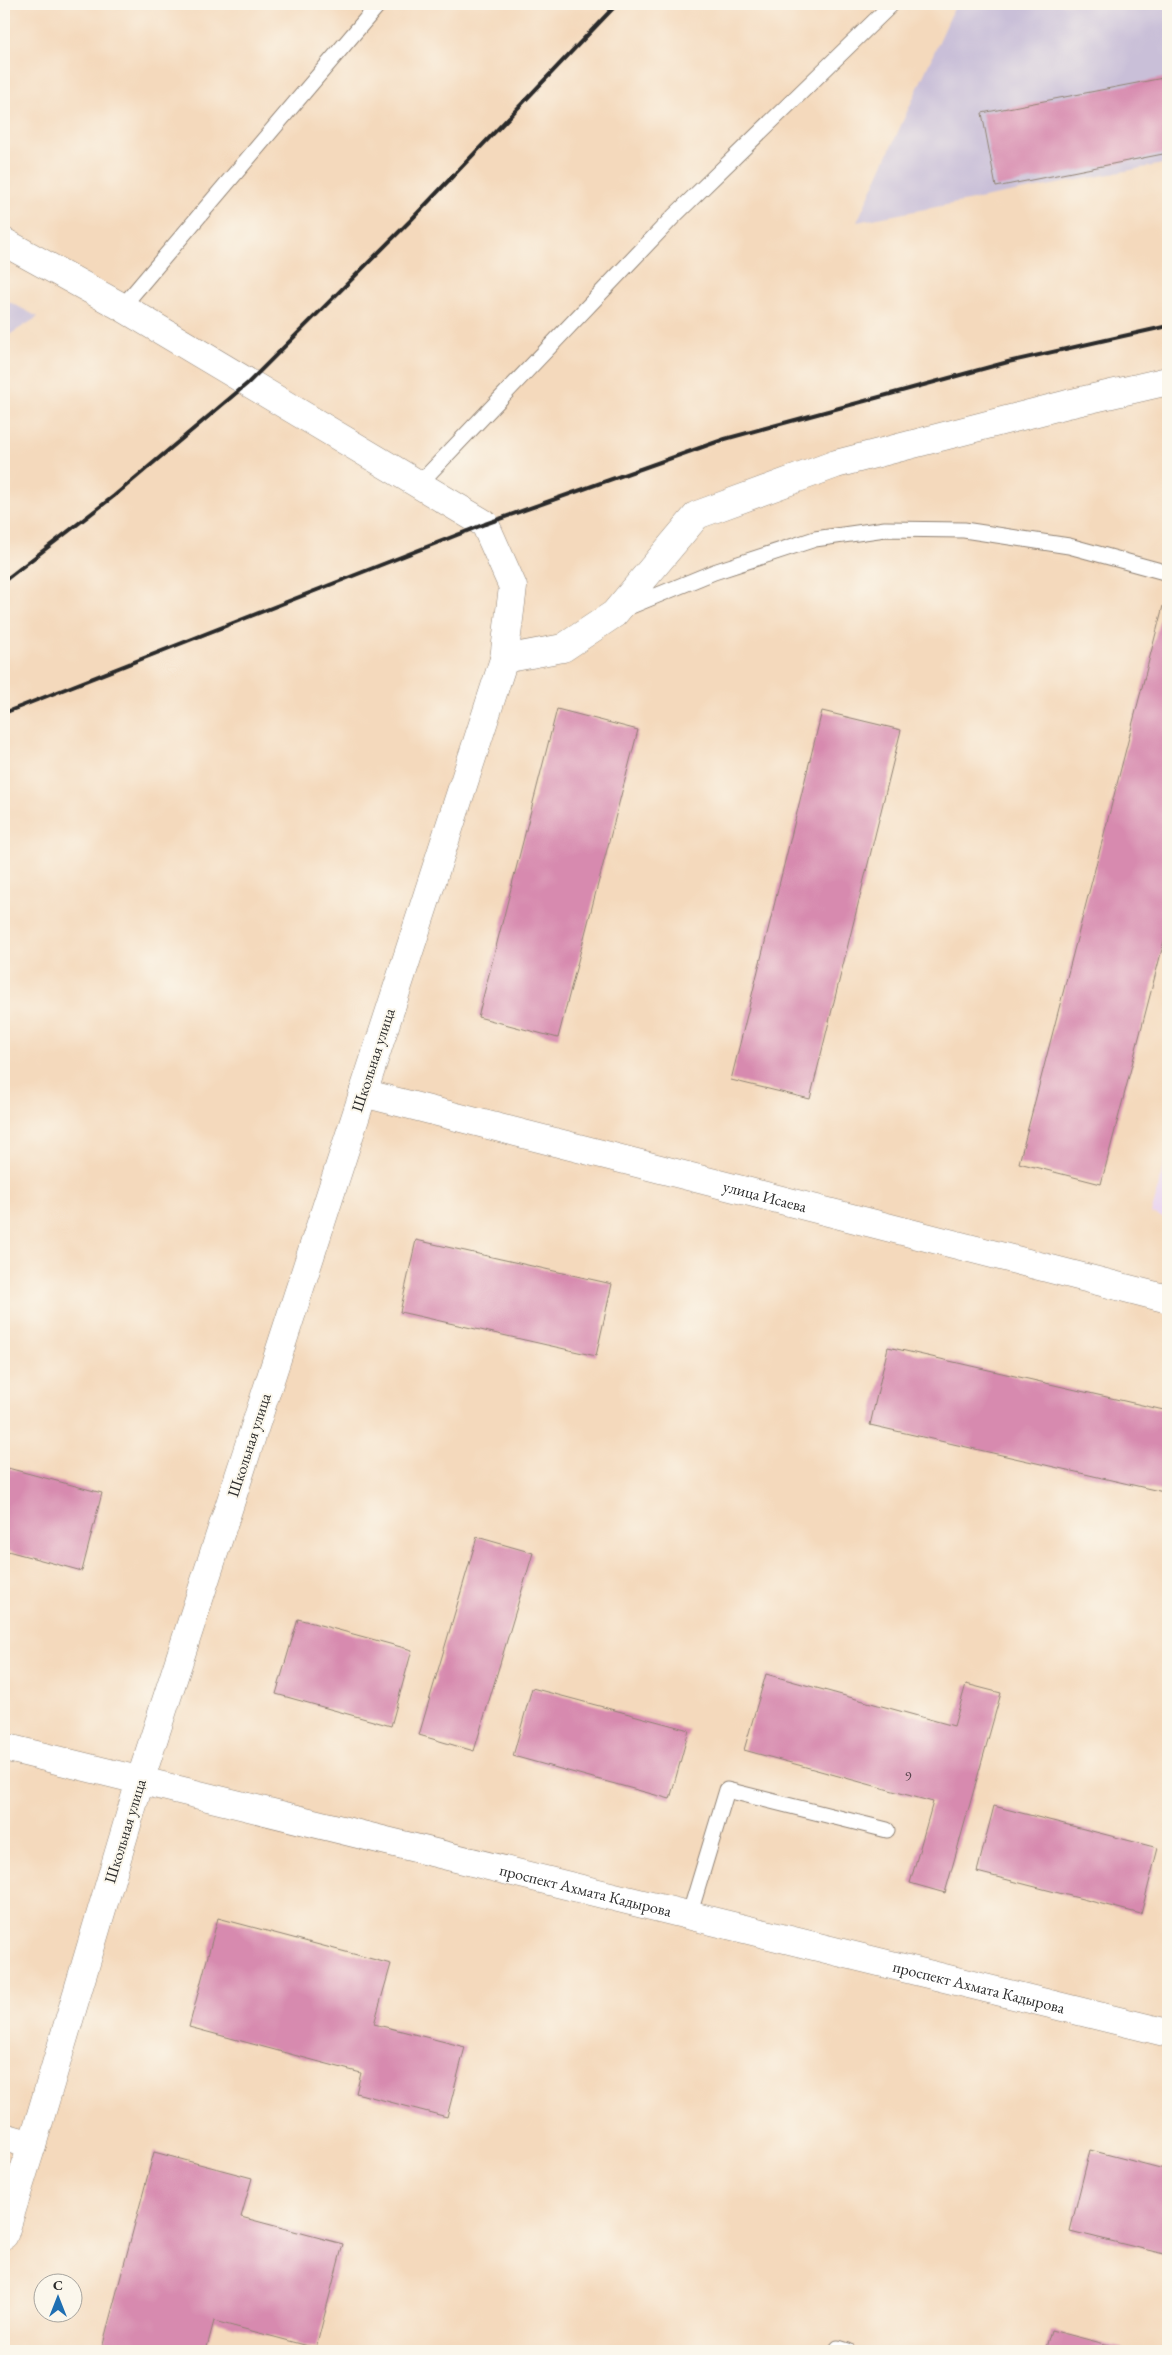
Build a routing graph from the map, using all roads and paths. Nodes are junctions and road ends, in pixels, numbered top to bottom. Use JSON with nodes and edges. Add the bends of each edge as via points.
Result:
{"nodes":[{"id":1,"x":378,"y":4,"type":"edge"},
{"id":2,"x":892,"y":4,"type":"edge"},
{"id":3,"x":4,"y":242,"type":"edge"},
{"id":4,"x":122,"y":307,"type":"junction"},
{"id":5,"x":1168,"y":381,"type":"edge"},
{"id":6,"x":420,"y":484,"type":"junction"},
{"id":7,"x":1168,"y":573,"type":"edge"},
{"id":8,"x":614,"y":614,"type":"junction"},
{"id":9,"x":504,"y":659,"type":"junction"},
{"id":10,"x":362,"y":1093,"type":"junction"},
{"id":11,"x":1168,"y":1299,"type":"edge"},
{"id":12,"x":4,"y":1747,"type":"edge"},
{"id":13,"x":140,"y":1781,"type":"junction"},
{"id":14,"x":887,"y":1830,"type":"dead end"},
{"id":15,"x":689,"y":1916,"type":"junction"},
{"id":16,"x":1168,"y":2033,"type":"edge"},
{"id":17,"x":4,"y":2137,"type":"edge"},
{"id":18,"x":32,"y":2145,"type":"junction"},
{"id":19,"x":4,"y":2235,"type":"edge"},
{"id":20,"x":836,"y":2351,"type":"edge"},
{"id":21,"x":848,"y":2351,"type":"edge"}],
"edges":[{"from":1,"to":4,"type":"lane"},
{"from":2,"to":6,"type":"lane","via":[[674,216]]},
{"from":3,"to":4,"type":"street","name":"Школьная улица"},
{"from":4,"to":6,"type":"street","name":"Школьная улица"},
{"from":5,"to":8,"type":"street","via":[[836,464],[697,515]]},
{"from":6,"to":9,"type":"street","name":"Школьная улица","via":[[485,524],[513,587]]},
{"from":7,"to":8,"type":"lane","via":[[1069,546],[964,530],[884,529],[815,540],[714,572]]},
{"from":8,"to":9,"type":"street","via":[[564,648]]},
{"from":9,"to":10,"type":"street","name":"Школьная улица"},
{"from":10,"to":11,"type":"street","name":"улица Исаева"},
{"from":10,"to":13,"type":"street","name":"Школьная улица"},
{"from":12,"to":13,"type":"street","name":"проспект Ахмата Кадырова"},
{"from":13,"to":15,"type":"street","name":"проспект Ахмата Кадырова"},
{"from":13,"to":18,"type":"street","name":"Школьная улица"},
{"from":14,"to":15,"type":"lane","via":[[727,1790]]},
{"from":15,"to":16,"type":"street","name":"проспект Ахмата Кадырова"},
{"from":17,"to":18,"type":"street"},
{"from":18,"to":19,"type":"street","name":"Школьная улица"},
{"from":20,"to":21,"type":"lane","via":[[838,2348]]}]}
